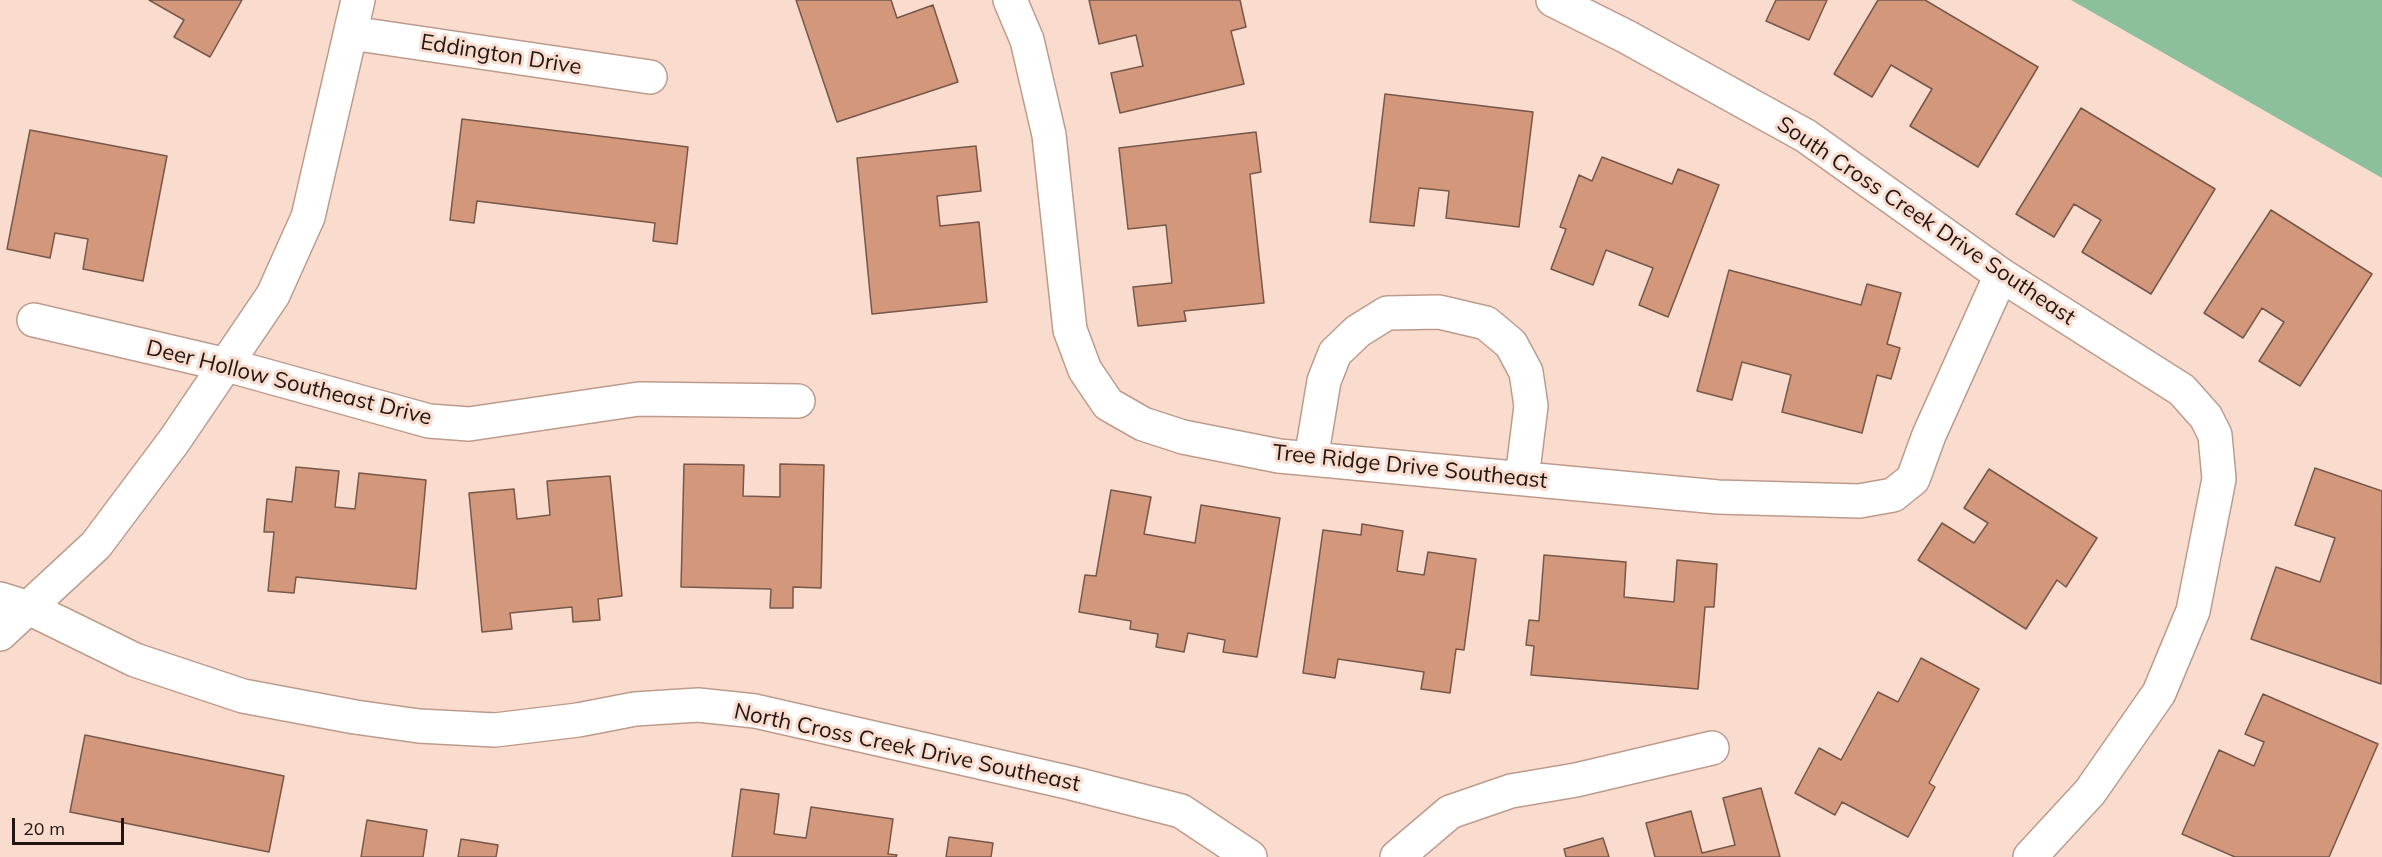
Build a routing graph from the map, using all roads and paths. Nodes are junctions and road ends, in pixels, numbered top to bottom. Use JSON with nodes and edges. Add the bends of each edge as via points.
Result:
{"nodes":[{"id":1,"x":358,"y":0,"type":"edge"},
{"id":2,"x":1010,"y":0,"type":"edge"},
{"id":3,"x":1553,"y":0,"type":"edge"},
{"id":4,"x":351,"y":33,"type":"junction"},
{"id":5,"x":650,"y":77,"type":"dead end"},
{"id":6,"x":2001,"y":275,"type":"junction"},
{"id":7,"x":34,"y":320,"type":"dead end"},
{"id":8,"x":226,"y":365,"type":"junction"},
{"id":9,"x":798,"y":401,"type":"dead end"},
{"id":10,"x":1311,"y":459,"type":"junction"},
{"id":11,"x":1522,"y":478,"type":"junction"},
{"id":12,"x":15,"y":603,"type":"edge"},
{"id":13,"x":0,"y":634,"type":"edge"},
{"id":14,"x":1712,"y":748,"type":"dead end"},
{"id":15,"x":1250,"y":857,"type":"edge"},
{"id":16,"x":1397,"y":857,"type":"edge"},
{"id":17,"x":2030,"y":857,"type":"edge"}],
"edges":[{"from":1,"to":4,"type":"street"},
{"from":2,"to":10,"type":"street","name":"Tree Ridge Drive Southeast","via":[[1027,40],[1049,135],[1070,330],[1085,370],[1108,404],[1143,424],[1183,438]]},
{"from":3,"to":6,"type":"street","name":"South Cross Creek Drive Southeast","via":[[1806,136]]},
{"from":4,"to":5,"type":"street","name":"Eddington Drive"},
{"from":4,"to":8,"type":"street","via":[[308,217],[273,295]]},
{"from":6,"to":11,"type":"street","name":"Tree Ridge Drive Southeast","via":[[1913,479],[1893,495],[1859,501],[1718,497]]},
{"from":6,"to":17,"type":"street","name":"South Cross Creek Drive Southeast","via":[[2182,390],[2206,417],[2214,435],[2219,479],[2193,611],[2159,693],[2090,792]]},
{"from":7,"to":8,"type":"street","name":"Deer Hollow Southeast Drive"},
{"from":8,"to":9,"type":"street","name":"Deer Hollow Southeast Drive","via":[[429,421],[469,424],[639,399]]},
{"from":8,"to":12,"type":"street","via":[[96,545]]},
{"from":10,"to":11,"type":"street","name":"Tree Ridge Drive Southeast"},
{"from":10,"to":11,"type":"street","via":[[1324,381],[1335,353],[1358,331],[1387,313],[1439,312],[1486,323],[1511,344],[1527,372],[1532,406]]},
{"from":12,"to":13,"type":"street"},
{"from":12,"to":15,"type":"street","name":"North Cross Creek Drive Southeast","via":[[135,660],[243,696],[419,726],[495,730],[635,709],[698,705],[755,711],[1181,811]]},
{"from":14,"to":16,"type":"street","via":[[1511,791],[1450,812]]}]}
